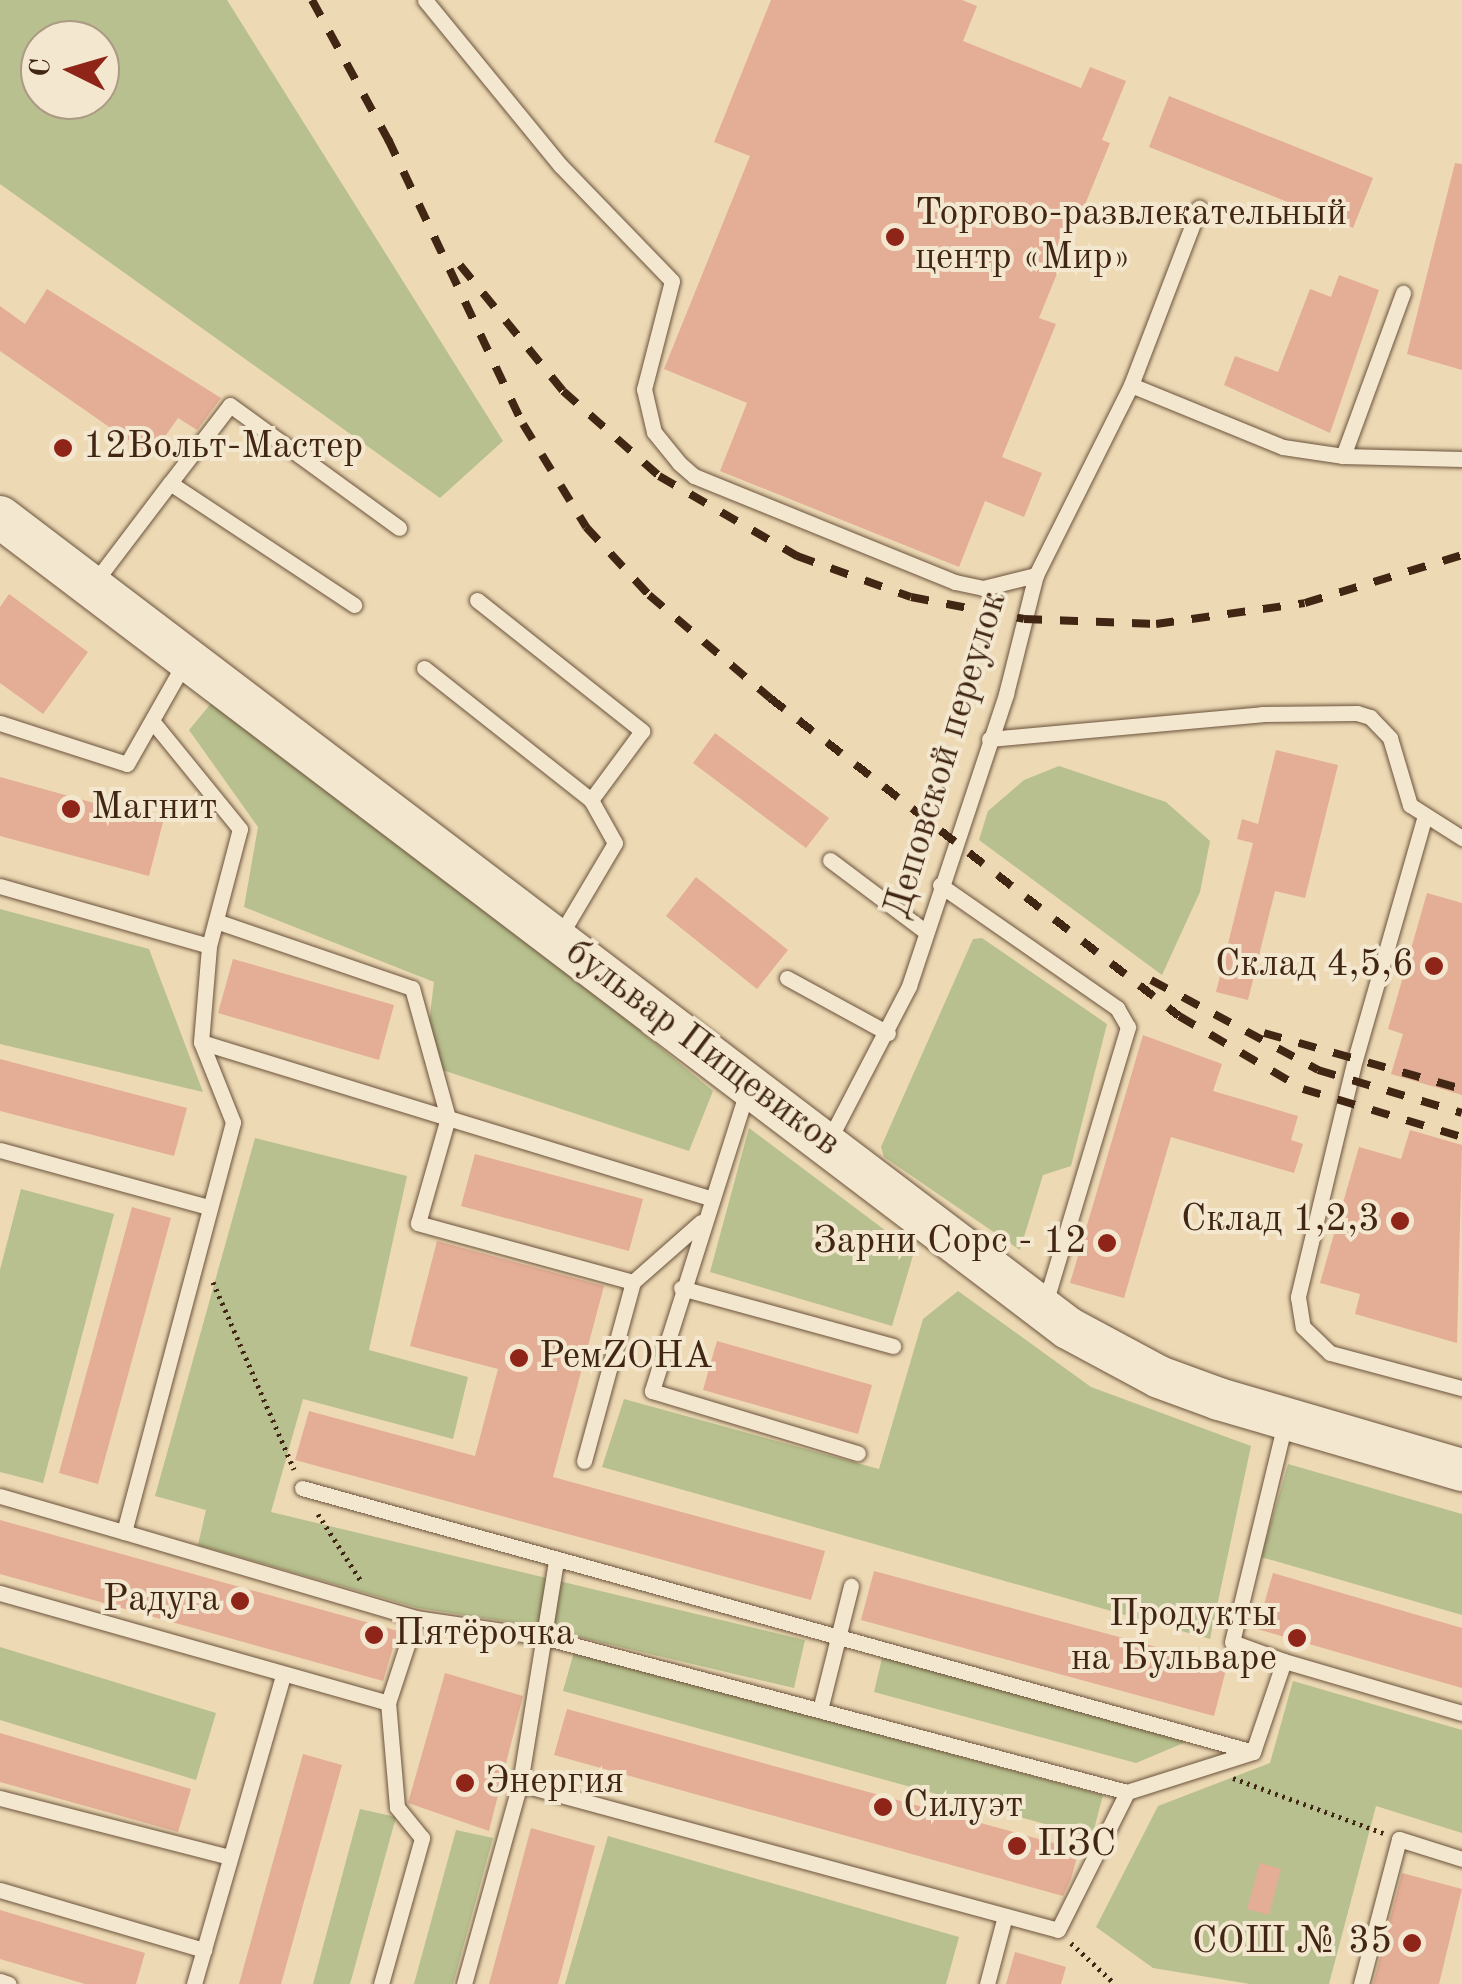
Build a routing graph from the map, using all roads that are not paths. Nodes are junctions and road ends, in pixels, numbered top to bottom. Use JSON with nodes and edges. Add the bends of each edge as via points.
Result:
{"nodes":[{"id":1,"x":425,"y":0,"type":"edge"},
{"id":2,"x":1199,"y":208,"type":"dead end"},
{"id":3,"x":1404,"y":293,"type":"dead end"},
{"id":4,"x":1131,"y":385,"type":"junction"},
{"id":5,"x":1344,"y":456,"type":"junction"},
{"id":6,"x":1462,"y":459,"type":"edge"},
{"id":7,"x":170,"y":483,"type":"junction"},
{"id":8,"x":0,"y":517,"type":"edge"},
{"id":9,"x":399,"y":528,"type":"dead end"},
{"id":10,"x":1036,"y":575,"type":"junction"},
{"id":11,"x":92,"y":586,"type":"junction"},
{"id":12,"x":477,"y":600,"type":"dead end"},
{"id":13,"x":354,"y":605,"type":"dead end"},
{"id":14,"x":188,"y":659,"type":"junction"},
{"id":15,"x":424,"y":668,"type":"dead end"},
{"id":16,"x":153,"y":722,"type":"junction"},
{"id":17,"x":0,"y":723,"type":"edge"},
{"id":18,"x":989,"y":739,"type":"junction"},
{"id":19,"x":591,"y":800,"type":"junction"},
{"id":20,"x":1424,"y":819,"type":"junction"},
{"id":21,"x":1462,"y":838,"type":"edge"},
{"id":22,"x":830,"y":860,"type":"dead end"},
{"id":23,"x":940,"y":885,"type":"junction"},
{"id":24,"x":0,"y":886,"type":"edge"},
{"id":25,"x":216,"y":921,"type":"junction"},
{"id":26,"x":926,"y":932,"type":"junction"},
{"id":27,"x":558,"y":939,"type":"junction"},
{"id":28,"x":210,"y":946,"type":"junction"},
{"id":29,"x":788,"y":978,"type":"dead end"},
{"id":30,"x":888,"y":1033,"type":"junction"},
{"id":31,"x":201,"y":1042,"type":"junction"},
{"id":32,"x":748,"y":1088,"type":"junction"},
{"id":33,"x":448,"y":1118,"type":"junction"},
{"id":34,"x":827,"y":1144,"type":"junction"},
{"id":35,"x":0,"y":1150,"type":"edge"},
{"id":36,"x":710,"y":1198,"type":"junction"},
{"id":37,"x":209,"y":1207,"type":"junction"},
{"id":38,"x":701,"y":1222,"type":"junction"},
{"id":39,"x":633,"y":1282,"type":"junction"},
{"id":40,"x":681,"y":1288,"type":"junction"},
{"id":41,"x":1043,"y":1311,"type":"junction"},
{"id":42,"x":893,"y":1346,"type":"dead end"},
{"id":43,"x":1462,"y":1388,"type":"edge"},
{"id":44,"x":1286,"y":1419,"type":"junction"},
{"id":45,"x":858,"y":1453,"type":"dead end"},
{"id":46,"x":584,"y":1462,"type":"dead end"},
{"id":47,"x":1462,"y":1470,"type":"edge"},
{"id":48,"x":302,"y":1488,"type":"road end"},
{"id":49,"x":0,"y":1496,"type":"edge"},
{"id":50,"x":124,"y":1532,"type":"junction"},
{"id":51,"x":556,"y":1561,"type":"junction"},
{"id":52,"x":851,"y":1586,"type":"dead end"},
{"id":53,"x":0,"y":1593,"type":"edge"},
{"id":54,"x":416,"y":1618,"type":"junction"},
{"id":55,"x":840,"y":1632,"type":"junction"},
{"id":56,"x":542,"y":1637,"type":"junction"},
{"id":57,"x":1284,"y":1662,"type":"junction"},
{"id":58,"x":283,"y":1675,"type":"junction"},
{"id":59,"x":388,"y":1702,"type":"junction"},
{"id":60,"x":822,"y":1706,"type":"junction"},
{"id":61,"x":1462,"y":1712,"type":"edge"},
{"id":62,"x":1253,"y":1752,"type":"junction"},
{"id":63,"x":520,"y":1784,"type":"junction"},
{"id":64,"x":1126,"y":1792,"type":"junction"},
{"id":65,"x":0,"y":1798,"type":"edge"},
{"id":66,"x":230,"y":1858,"type":"junction"},
{"id":67,"x":1462,"y":1859,"type":"edge"},
{"id":68,"x":0,"y":1890,"type":"edge"},
{"id":69,"x":1005,"y":1916,"type":"junction"},
{"id":70,"x":204,"y":1950,"type":"junction"},
{"id":71,"x":0,"y":1982,"type":"edge"},
{"id":72,"x":9,"y":1984,"type":"edge"},
{"id":73,"x":194,"y":1984,"type":"edge"},
{"id":74,"x":380,"y":1984,"type":"edge"},
{"id":75,"x":464,"y":1984,"type":"edge"},
{"id":76,"x":988,"y":1984,"type":"edge"},
{"id":77,"x":1360,"y":1984,"type":"edge"}],
"edges":[{"from":1,"to":10,"type":"lane","via":[[560,165],[672,281],[644,389],[654,432],[679,463],[694,476],[955,582],[983,588]]},
{"from":2,"to":4,"type":"lane","name":"Деповской переулок"},
{"from":3,"to":5,"type":"lane"},
{"from":4,"to":5,"type":"lane","via":[[1282,447]]},
{"from":4,"to":10,"type":"lane","name":"Деповской переулок"},
{"from":5,"to":6,"type":"lane"},
{"from":7,"to":9,"type":"lane","via":[[230,405]]},
{"from":7,"to":11,"type":"lane"},
{"from":7,"to":13,"type":"lane"},
{"from":8,"to":11,"type":"main road","name":"бульвар Пищевиков"},
{"from":10,"to":18,"type":"lane","name":"Деповской переулок"},
{"from":11,"to":14,"type":"main road","name":"бульвар Пищевиков"},
{"from":12,"to":19,"type":"lane","via":[[642,731]]},
{"from":14,"to":16,"type":"lane"},
{"from":14,"to":27,"type":"main road","name":"бульвар Пищевиков"},
{"from":15,"to":19,"type":"lane"},
{"from":16,"to":17,"type":"lane","via":[[127,764]]},
{"from":16,"to":25,"type":"lane","via":[[240,829]]},
{"from":18,"to":20,"type":"lane","via":[[1262,714],[1356,713],[1370,717],[1390,738],[1402,788]]},
{"from":18,"to":23,"type":"lane","name":"Деповской переулок"},
{"from":19,"to":27,"type":"lane","via":[[615,843]]},
{"from":20,"to":21,"type":"lane"},
{"from":20,"to":43,"type":"lane","via":[[1354,1059],[1298,1297],[1303,1327],[1330,1352]]},
{"from":22,"to":26,"type":"lane"},
{"from":23,"to":26,"type":"lane","name":"Деповской переулок"},
{"from":23,"to":41,"type":"lane","via":[[1117,1008],[1128,1027]]},
{"from":24,"to":28,"type":"lane"},
{"from":25,"to":28,"type":"lane"},
{"from":25,"to":33,"type":"lane","via":[[412,988]]},
{"from":26,"to":30,"type":"lane","name":"Деповской переулок"},
{"from":27,"to":32,"type":"main road","name":"бульвар Пищевиков"},
{"from":28,"to":31,"type":"lane"},
{"from":29,"to":30,"type":"lane"},
{"from":30,"to":34,"type":"lane","name":"Деповской переулок"},
{"from":31,"to":33,"type":"lane"},
{"from":31,"to":37,"type":"lane","via":[[233,1122]]},
{"from":32,"to":34,"type":"main road","name":"бульвар Пищевиков"},
{"from":32,"to":36,"type":"lane"},
{"from":33,"to":36,"type":"lane"},
{"from":33,"to":39,"type":"lane","via":[[418,1224]]},
{"from":34,"to":41,"type":"main road","name":"бульвар Пищевиков"},
{"from":35,"to":37,"type":"lane"},
{"from":36,"to":38,"type":"lane"},
{"from":37,"to":50,"type":"lane"},
{"from":38,"to":39,"type":"lane"},
{"from":38,"to":40,"type":"lane"},
{"from":39,"to":46,"type":"lane"},
{"from":40,"to":42,"type":"lane"},
{"from":40,"to":45,"type":"lane","via":[[652,1391]]},
{"from":41,"to":44,"type":"main road","name":"бульвар Пищевиков","via":[[1159,1377]]},
{"from":44,"to":47,"type":"main road","name":"бульвар Пищевиков"},
{"from":44,"to":57,"type":"lane","via":[[1232,1642]]},
{"from":48,"to":51,"type":"lane"},
{"from":49,"to":50,"type":"lane"},
{"from":50,"to":54,"type":"lane"},
{"from":51,"to":55,"type":"lane"},
{"from":51,"to":56,"type":"lane"},
{"from":52,"to":55,"type":"lane"},
{"from":53,"to":58,"type":"lane"},
{"from":54,"to":56,"type":"lane"},
{"from":54,"to":59,"type":"lane"},
{"from":55,"to":60,"type":"lane"},
{"from":55,"to":62,"type":"lane"},
{"from":56,"to":60,"type":"lane"},
{"from":56,"to":63,"type":"lane"},
{"from":57,"to":61,"type":"lane"},
{"from":57,"to":62,"type":"lane"},
{"from":58,"to":59,"type":"lane"},
{"from":58,"to":66,"type":"lane"},
{"from":59,"to":74,"type":"lane","via":[[398,1807],[422,1838]]},
{"from":60,"to":64,"type":"lane"},
{"from":62,"to":64,"type":"lane"},
{"from":63,"to":69,"type":"lane"},
{"from":63,"to":75,"type":"lane"},
{"from":64,"to":69,"type":"lane","via":[[1058,1930]]},
{"from":65,"to":66,"type":"lane"},
{"from":66,"to":70,"type":"lane"},
{"from":67,"to":77,"type":"lane","via":[[1400,1839]]},
{"from":68,"to":70,"type":"lane"},
{"from":69,"to":76,"type":"lane"},
{"from":70,"to":73,"type":"lane"},
{"from":71,"to":72,"type":"lane"}]}
